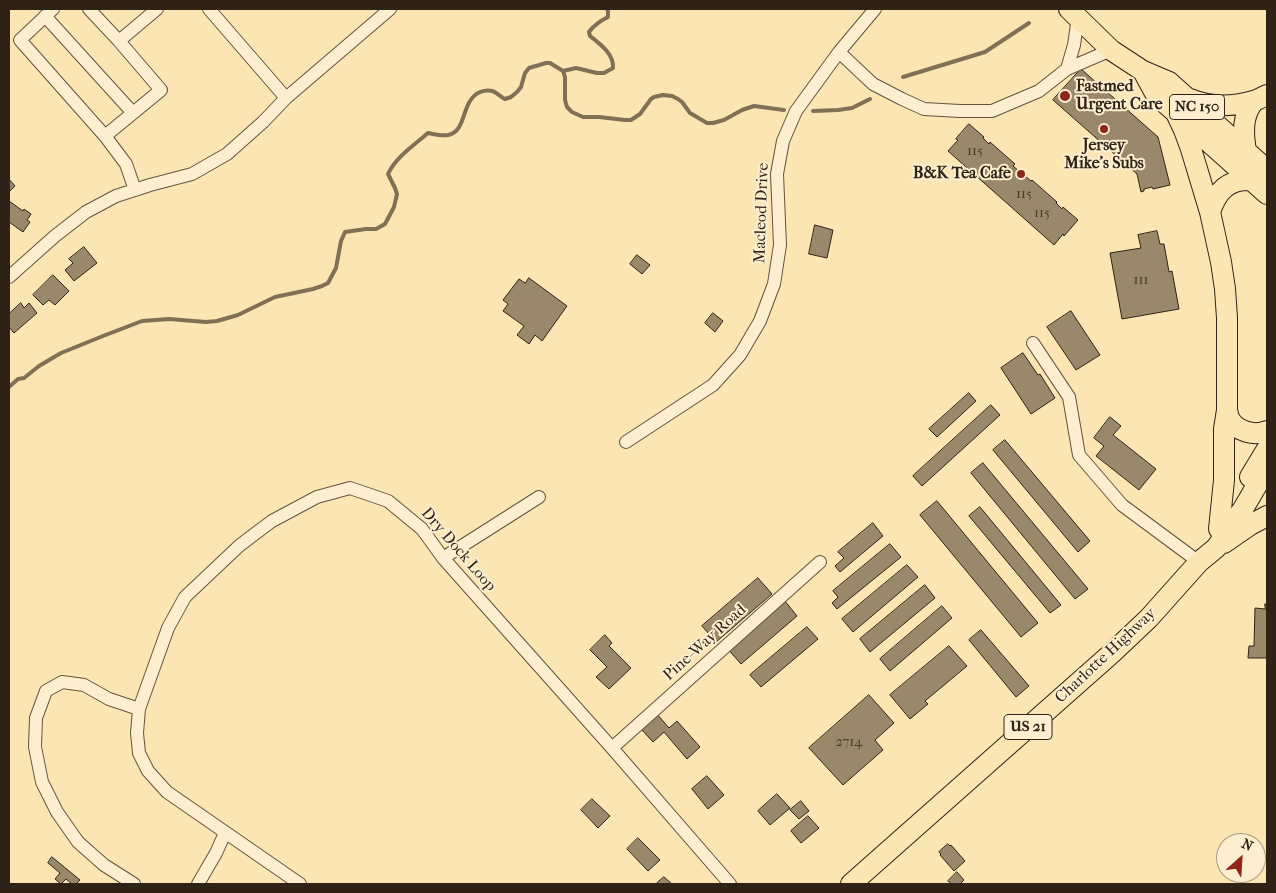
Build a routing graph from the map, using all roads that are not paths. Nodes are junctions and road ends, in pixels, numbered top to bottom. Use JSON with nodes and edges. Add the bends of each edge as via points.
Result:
{"nodes":[{"id":1,"x":88,"y":9,"type":"edge"},
{"id":2,"x":157,"y":9,"type":"edge"},
{"id":3,"x":209,"y":9,"type":"edge"},
{"id":4,"x":390,"y":9,"type":"edge"},
{"id":5,"x":875,"y":9,"type":"edge"},
{"id":6,"x":49,"y":12,"type":"edge"},
{"id":7,"x":1074,"y":13,"type":"edge"},
{"id":8,"x":119,"y":42,"type":"junction"},
{"id":9,"x":1111,"y":50,"type":"junction"},
{"id":10,"x":838,"y":52,"type":"junction"},
{"id":11,"x":1067,"y":69,"type":"junction"},
{"id":12,"x":286,"y":98,"type":"junction"},
{"id":13,"x":1261,"y":98,"type":"edge"},
{"id":14,"x":1181,"y":106,"type":"junction"},
{"id":15,"x":133,"y":113,"type":"junction"},
{"id":16,"x":105,"y":136,"type":"junction"},
{"id":17,"x":1246,"y":151,"type":"junction"},
{"id":18,"x":1259,"y":175,"type":"edge"},
{"id":19,"x":136,"y":190,"type":"junction"},
{"id":20,"x":1267,"y":194,"type":"edge"},
{"id":21,"x":1210,"y":212,"type":"junction"},
{"id":22,"x":10,"y":273,"type":"edge"},
{"id":23,"x":1033,"y":343,"type":"dead end"},
{"id":24,"x":1227,"y":410,"type":"junction"},
{"id":25,"x":1267,"y":431,"type":"edge"},
{"id":26,"x":626,"y":442,"type":"dead end"},
{"id":27,"x":1267,"y":449,"type":"edge"},
{"id":28,"x":1267,"y":468,"type":"edge"},
{"id":29,"x":539,"y":497,"type":"dead end"},
{"id":30,"x":1267,"y":516,"type":"edge"},
{"id":31,"x":1217,"y":538,"type":"junction"},
{"id":32,"x":443,"y":558,"type":"junction"},
{"id":33,"x":820,"y":562,"type":"dead end"},
{"id":34,"x":1199,"y":562,"type":"junction"},
{"id":35,"x":139,"y":709,"type":"junction"},
{"id":36,"x":612,"y":748,"type":"junction"},
{"id":37,"x":225,"y":833,"type":"junction"},
{"id":38,"x":134,"y":884,"type":"edge"},
{"id":39,"x":198,"y":884,"type":"edge"},
{"id":40,"x":300,"y":884,"type":"edge"},
{"id":41,"x":730,"y":884,"type":"edge"},
{"id":42,"x":851,"y":884,"type":"edge"}],
"edges":[{"from":1,"to":8,"type":"street"},
{"from":2,"to":8,"type":"street"},
{"from":3,"to":12,"type":"street"},
{"from":4,"to":12,"type":"street"},
{"from":5,"to":10,"type":"street","name":"Macleod Drive"},
{"from":6,"to":15,"type":"street"},
{"from":6,"to":16,"type":"street","via":[[20,40]]},
{"from":7,"to":9,"type":"main road","number":"NC 150"},
{"from":7,"to":11,"type":"street","via":[[1074,45]]},
{"from":8,"to":15,"type":"street","via":[[161,90]]},
{"from":9,"to":11,"type":"street"},
{"from":9,"to":14,"type":"main road","number":"NC 150","via":[[1143,71],[1156,95]]},
{"from":10,"to":11,"type":"street","via":[[873,84],[924,109],[992,111],[1039,91]]},
{"from":10,"to":26,"type":"street","name":"Macleod Drive","via":[[796,111],[783,141],[777,174],[780,245],[774,284],[760,322],[740,356],[713,385]]},
{"from":12,"to":19,"type":"street","via":[[227,154],[192,174]]},
{"from":13,"to":14,"type":"main road","via":[[1235,104],[1198,102]]},
{"from":13,"to":17,"type":"main road","via":[[1250,106],[1245,118],[1243,136]]},
{"from":14,"to":17,"type":"main road","number":"NC 150"},
{"from":14,"to":18,"type":"main road","number":"NC 150"},
{"from":14,"to":21,"type":"main road","via":[[1190,149]]},
{"from":15,"to":16,"type":"street"},
{"from":16,"to":19,"type":"street","via":[[126,164]]},
{"from":17,"to":18,"type":"main road","number":"NC 150"},
{"from":18,"to":20,"type":"main road","number":"NC 150"},
{"from":18,"to":21,"type":"main road","via":[[1223,188]]},
{"from":19,"to":22,"type":"street","via":[[116,196],[86,212]]},
{"from":21,"to":24,"type":"main road","via":[[1225,289]]},
{"from":23,"to":34,"type":"street","via":[[1069,397],[1079,455],[1122,505]]},
{"from":24,"to":25,"type":"main road","via":[[1233,424],[1242,430],[1256,434]]},
{"from":24,"to":31,"type":"main road"},
{"from":27,"to":31,"type":"main road","name":"Charlotte Highway","number":"US 21"},
{"from":28,"to":31,"type":"main road","name":"Charlotte Highway","number":"US 21","via":[[1243,509]]},
{"from":29,"to":32,"type":"street"},
{"from":30,"to":31,"type":"main road"},
{"from":31,"to":34,"type":"main road","name":"Charlotte Highway","number":"US 21"},
{"from":32,"to":35,"type":"street","name":"Dry Dock Loop","via":[[422,529],[388,500],[350,488],[317,497],[265,526],[185,597],[168,628]]},
{"from":32,"to":36,"type":"street","name":"Dry Dock Loop"},
{"from":33,"to":36,"type":"street","name":"Pine-Way Road"},
{"from":34,"to":42,"type":"main road","name":"Charlotte Highway","number":"US 21","via":[[1118,647]]},
{"from":35,"to":37,"type":"street","name":"Dry Dock Loop","via":[[139,753],[148,771],[167,792]]},
{"from":35,"to":38,"type":"street","via":[[109,699],[84,684],[62,682],[46,691],[36,718],[35,747],[42,782],[57,812],[78,842],[104,865]]},
{"from":36,"to":41,"type":"street","name":"Dry Dock Loop"},
{"from":37,"to":39,"type":"street"},
{"from":37,"to":40,"type":"street","name":"Dry Dock Loop"}]}
